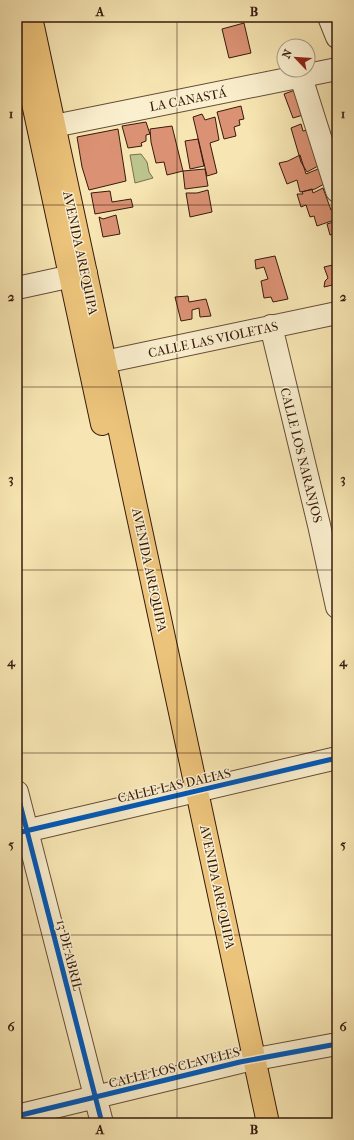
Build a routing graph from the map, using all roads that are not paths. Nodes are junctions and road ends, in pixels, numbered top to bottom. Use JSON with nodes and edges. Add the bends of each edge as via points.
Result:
{"nodes":[{"id":1,"x":31,"y":17,"type":"edge"},
{"id":2,"x":329,"y":17,"type":"edge"},
{"id":3,"x":17,"y":29,"type":"edge"},
{"id":4,"x":337,"y":37,"type":"edge"},
{"id":5,"x":337,"y":70,"type":"edge"},
{"id":6,"x":316,"y":74,"type":"edge"},
{"id":7,"x":296,"y":78,"type":"edge"},
{"id":8,"x":301,"y":78,"type":"edge"},
{"id":9,"x":46,"y":128,"type":"junction"},
{"id":10,"x":337,"y":191,"type":"edge"},
{"id":11,"x":78,"y":274,"type":"junction"},
{"id":12,"x":17,"y":288,"type":"edge"},
{"id":13,"x":337,"y":313,"type":"edge"},
{"id":14,"x":271,"y":326,"type":"junction"},
{"id":15,"x":97,"y":364,"type":"junction"},
{"id":16,"x":337,"y":607,"type":"edge"},
{"id":17,"x":337,"y":758,"type":"edge"},
{"id":18,"x":17,"y":792,"type":"edge"},
{"id":19,"x":190,"y":792,"type":"junction"},
{"id":20,"x":22,"y":832,"type":"edge"},
{"id":21,"x":337,"y":1044,"type":"edge"},
{"id":22,"x":247,"y":1061,"type":"junction"},
{"id":23,"x":96,"y":1098,"type":"junction"},
{"id":24,"x":17,"y":1116,"type":"edge"},
{"id":25,"x":102,"y":1123,"type":"edge"},
{"id":26,"x":253,"y":1123,"type":"edge"},
{"id":27,"x":268,"y":1123,"type":"edge"}],
"edges":[{"from":1,"to":9,"type":"main road","name":"AVENIDA AREQUIPA"},
{"from":2,"to":4,"type":"street"},
{"from":3,"to":9,"type":"main road","name":"AVENIDA AREQUIPA"},
{"from":5,"to":6,"type":"street","name":"LA CANASTÁ"},
{"from":7,"to":9,"type":"street","name":"LA CANASTÁ"},
{"from":8,"to":10,"type":"street"},
{"from":9,"to":11,"type":"main road","name":"AVENIDA AREQUIPA"},
{"from":11,"to":12,"type":"street"},
{"from":11,"to":15,"type":"main road","name":"AVENIDA AREQUIPA"},
{"from":13,"to":14,"type":"street","name":"CALLE LAS VIOLETAS"},
{"from":14,"to":15,"type":"street","name":"CALLE LAS VIOLETAS"},
{"from":14,"to":16,"type":"street","name":"CALLE LOS NARANJOS"},
{"from":15,"to":19,"type":"main road","name":"AVENIDA AREQUIPA"},
{"from":17,"to":19,"type":"street","name":"CALLE LAS DALIAS"},
{"from":18,"to":20,"type":"street","name":"13 DE ABRIL"},
{"from":19,"to":20,"type":"street","name":"CALLE LAS DALIAS"},
{"from":19,"to":22,"type":"main road","name":"AVENIDA AREQUIPA"},
{"from":20,"to":23,"type":"street","name":"13 DE ABRIL"},
{"from":21,"to":22,"type":"street","name":"CALLE LOS CLAVELES"},
{"from":22,"to":23,"type":"street","name":"CALLE LOS CLAVELES"},
{"from":22,"to":26,"type":"main road","name":"AVENIDA AREQUIPA"},
{"from":22,"to":27,"type":"main road","name":"AVENIDA AREQUIPA"},
{"from":23,"to":24,"type":"street","name":"CALLE LOS CLAVELES"},
{"from":23,"to":25,"type":"street","name":"13 DE ABRIL"}]}
